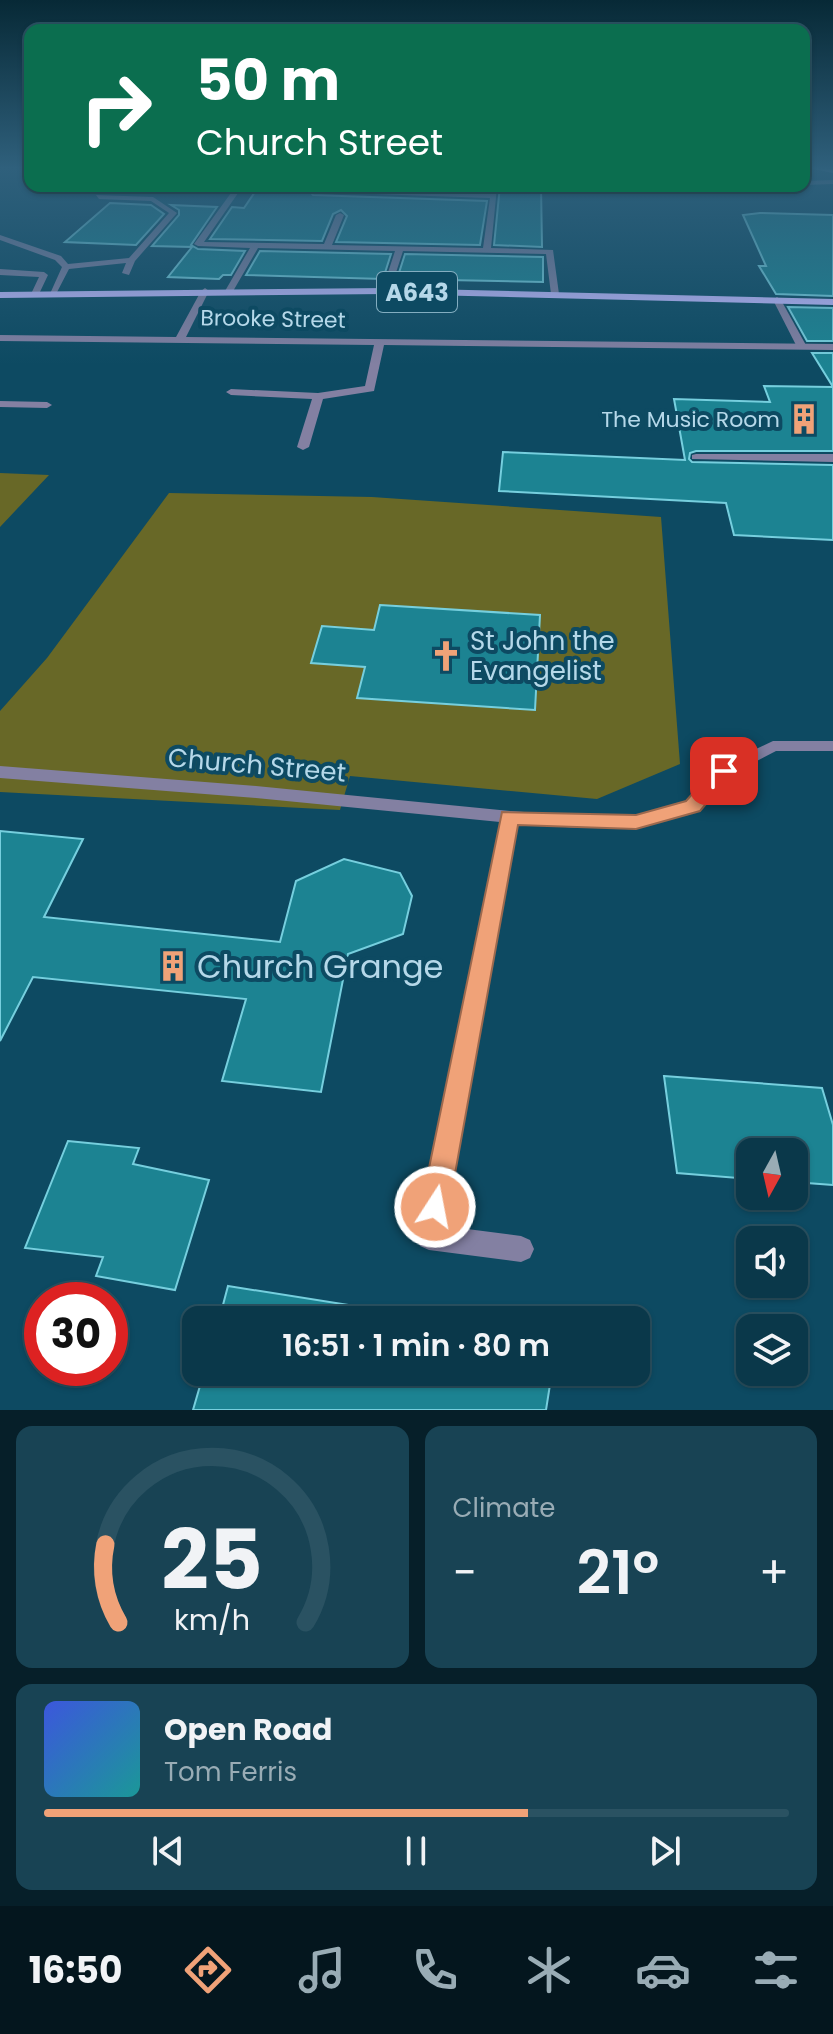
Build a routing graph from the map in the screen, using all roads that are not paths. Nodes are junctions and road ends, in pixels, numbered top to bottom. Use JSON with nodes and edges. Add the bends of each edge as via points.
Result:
{"nodes":[{"id":1,"x":154,"y":234,"type":"edge"},
{"id":2,"x":205,"y":234,"type":"edge"},
{"id":3,"x":332,"y":234,"type":"edge"},
{"id":4,"x":489,"y":234,"type":"edge"},
{"id":5,"x":0,"y":237,"type":"edge"},
{"id":6,"x":255,"y":246,"type":"junction"},
{"id":7,"x":327,"y":247,"type":"junction"},
{"id":8,"x":400,"y":249,"type":"junction"},
{"id":9,"x":487,"y":251,"type":"junction"},
{"id":10,"x":131,"y":260,"type":"junction"},
{"id":11,"x":66,"y":267,"type":"junction"},
{"id":12,"x":0,"y":272,"type":"edge"},
{"id":13,"x":126,"y":273,"type":"dead end"},
{"id":14,"x":205,"y":291,"type":"junction"},
{"id":15,"x":229,"y":291,"type":"junction"},
{"id":16,"x":386,"y":291,"type":"junction"},
{"id":17,"x":35,"y":294,"type":"junction"},
{"id":18,"x":52,"y":294,"type":"junction"},
{"id":19,"x":555,"y":294,"type":"junction"},
{"id":20,"x":0,"y":295,"type":"edge"},
{"id":21,"x":777,"y":300,"type":"junction"},
{"id":22,"x":833,"y":302,"type":"edge"},
{"id":23,"x":181,"y":337,"type":"junction"},
{"id":24,"x":0,"y":338,"type":"edge"},
{"id":25,"x":380,"y":341,"type":"junction"},
{"id":26,"x":802,"y":347,"type":"junction"},
{"id":27,"x":833,"y":347,"type":"edge"},
{"id":28,"x":231,"y":392,"type":"dead end"},
{"id":29,"x":318,"y":396,"type":"junction"},
{"id":30,"x":0,"y":404,"type":"edge"},
{"id":31,"x":47,"y":405,"type":"dead end"},
{"id":32,"x":303,"y":447,"type":"dead end"},
{"id":33,"x":696,"y":457,"type":"dead end"},
{"id":34,"x":833,"y":458,"type":"edge"},
{"id":35,"x":833,"y":746,"type":"edge"},
{"id":36,"x":0,"y":772,"type":"edge"},
{"id":37,"x":510,"y":817,"type":"junction"},
{"id":38,"x":521,"y":1249,"type":"dead end"}],
"edges":[{"from":1,"to":10,"type":"street"},
{"from":2,"to":6,"type":"street","via":[[198,244]]},
{"from":3,"to":7,"type":"street"},
{"from":4,"to":9,"type":"street"},
{"from":5,"to":11,"type":"street","via":[[58,258]]},
{"from":6,"to":7,"type":"street"},
{"from":6,"to":15,"type":"street"},
{"from":7,"to":8,"type":"street"},
{"from":8,"to":9,"type":"street"},
{"from":8,"to":16,"type":"street"},
{"from":9,"to":19,"type":"street","via":[[550,252]]},
{"from":10,"to":11,"type":"street"},
{"from":10,"to":13,"type":"street"},
{"from":11,"to":18,"type":"street"},
{"from":12,"to":17,"type":"street","via":[[44,275]]},
{"from":14,"to":15,"type":"main road","number":"A643"},
{"from":14,"to":18,"type":"main road","number":"A643"},
{"from":14,"to":23,"type":"street"},
{"from":15,"to":16,"type":"main road","number":"A643"},
{"from":16,"to":19,"type":"main road","number":"A643"},
{"from":17,"to":18,"type":"main road","number":"A643"},
{"from":17,"to":20,"type":"main road","number":"A643"},
{"from":19,"to":21,"type":"main road","number":"A643"},
{"from":21,"to":22,"type":"main road","number":"A643"},
{"from":21,"to":26,"type":"street"},
{"from":23,"to":24,"type":"street","name":"Brooke Street"},
{"from":23,"to":25,"type":"street","name":"Brooke Street"},
{"from":25,"to":26,"type":"street","name":"Brooke Street"},
{"from":25,"to":29,"type":"street","via":[[370,389]]},
{"from":26,"to":27,"type":"street","name":"Brooke Street"},
{"from":28,"to":29,"type":"street"},
{"from":29,"to":32,"type":"street"},
{"from":30,"to":31,"type":"street"},
{"from":33,"to":34,"type":"street"},
{"from":35,"to":37,"type":"street","name":"Church Street","via":[[773,746],[724,771],[693,806],[636,822]]},
{"from":36,"to":37,"type":"street","name":"Church Street"},
{"from":37,"to":38,"type":"street","via":[[429,1237]]}]}
